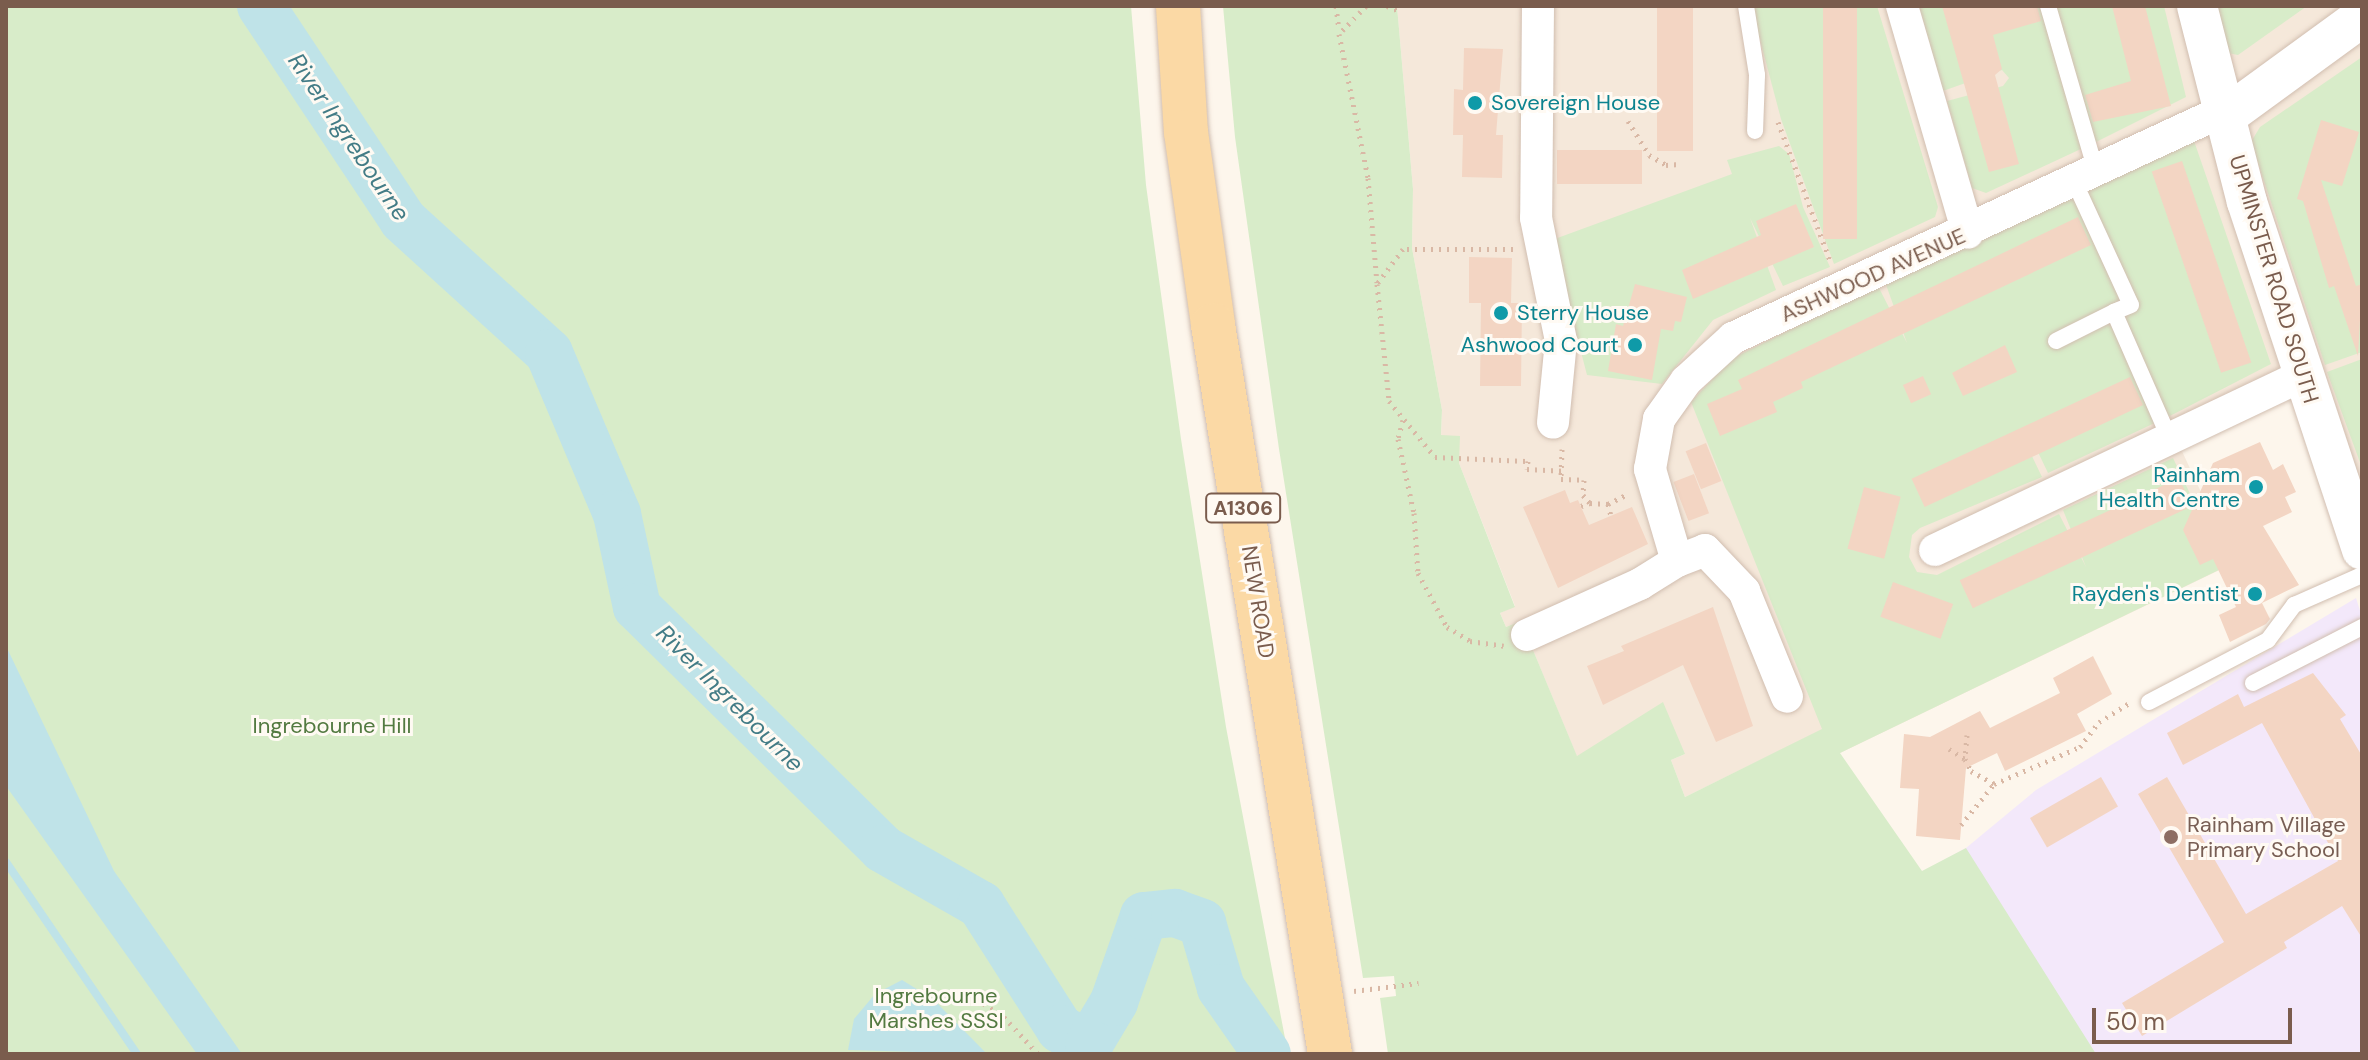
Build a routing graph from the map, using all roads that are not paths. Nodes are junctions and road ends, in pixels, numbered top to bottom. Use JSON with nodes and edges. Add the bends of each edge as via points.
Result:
{"nodes":[{"id":1,"x":1178,"y":6,"type":"edge"},
{"id":2,"x":1538,"y":6,"type":"edge"},
{"id":3,"x":1746,"y":6,"type":"edge"},
{"id":4,"x":1902,"y":6,"type":"edge"},
{"id":5,"x":2048,"y":6,"type":"edge"},
{"id":6,"x":2197,"y":6,"type":"edge"},
{"id":7,"x":2362,"y":17,"type":"edge"},
{"id":8,"x":2226,"y":113,"type":"junction"},
{"id":9,"x":1755,"y":131,"type":"dead end"},
{"id":10,"x":2085,"y":176,"type":"junction"},
{"id":11,"x":1968,"y":233,"type":"junction"},
{"id":12,"x":2114,"y":312,"type":"junction"},
{"id":13,"x":2056,"y":341,"type":"dead end"},
{"id":14,"x":2301,"y":376,"type":"junction"},
{"id":15,"x":1551,"y":433,"type":"road end"},
{"id":16,"x":2169,"y":437,"type":"junction"},
{"id":17,"x":2362,"y":549,"type":"edge"},
{"id":18,"x":1935,"y":550,"type":"dead end"},
{"id":19,"x":1674,"y":551,"type":"junction"},
{"id":20,"x":2362,"y":575,"type":"edge"},
{"id":21,"x":2362,"y":627,"type":"edge"},
{"id":22,"x":1527,"y":635,"type":"road end"},
{"id":23,"x":2253,"y":683,"type":"dead end"},
{"id":24,"x":1787,"y":697,"type":"dead end"},
{"id":25,"x":2149,"y":702,"type":"road end"},
{"id":26,"x":1330,"y":1054,"type":"edge"}],
"edges":[{"from":1,"to":26,"type":"main road","name":"NEW ROAD","number":"A1306","via":[[1186,132],[1211,310]]},
{"from":2,"to":15,"type":"street","via":[[1538,249],[1561,341]]},
{"from":3,"to":9,"type":"lane","via":[[1757,75]]},
{"from":4,"to":11,"type":"street"},
{"from":5,"to":10,"type":"lane"},
{"from":6,"to":8,"type":"street","name":"UPMINSTER ROAD SOUTH"},
{"from":7,"to":8,"type":"street"},
{"from":8,"to":10,"type":"street","name":"ASHWOOD AVENUE"},
{"from":8,"to":14,"type":"street","name":"UPMINSTER ROAD SOUTH"},
{"from":10,"to":11,"type":"street","name":"ASHWOOD AVENUE"},
{"from":10,"to":12,"type":"lane","via":[[2131,305]]},
{"from":11,"to":19,"type":"street","name":"ASHWOOD AVENUE","via":[[1733,338],[1686,381],[1659,419],[1650,469]]},
{"from":12,"to":13,"type":"lane"},
{"from":12,"to":16,"type":"lane"},
{"from":14,"to":16,"type":"street"},
{"from":14,"to":17,"type":"street","name":"UPMINSTER ROAD SOUTH"},
{"from":16,"to":18,"type":"street"},
{"from":19,"to":22,"type":"street","via":[[1640,584]]},
{"from":19,"to":24,"type":"street","via":[[1705,550],[1744,591]]},
{"from":20,"to":25,"type":"lane","via":[[2294,605],[2268,640]]},
{"from":21,"to":23,"type":"lane"}]}
